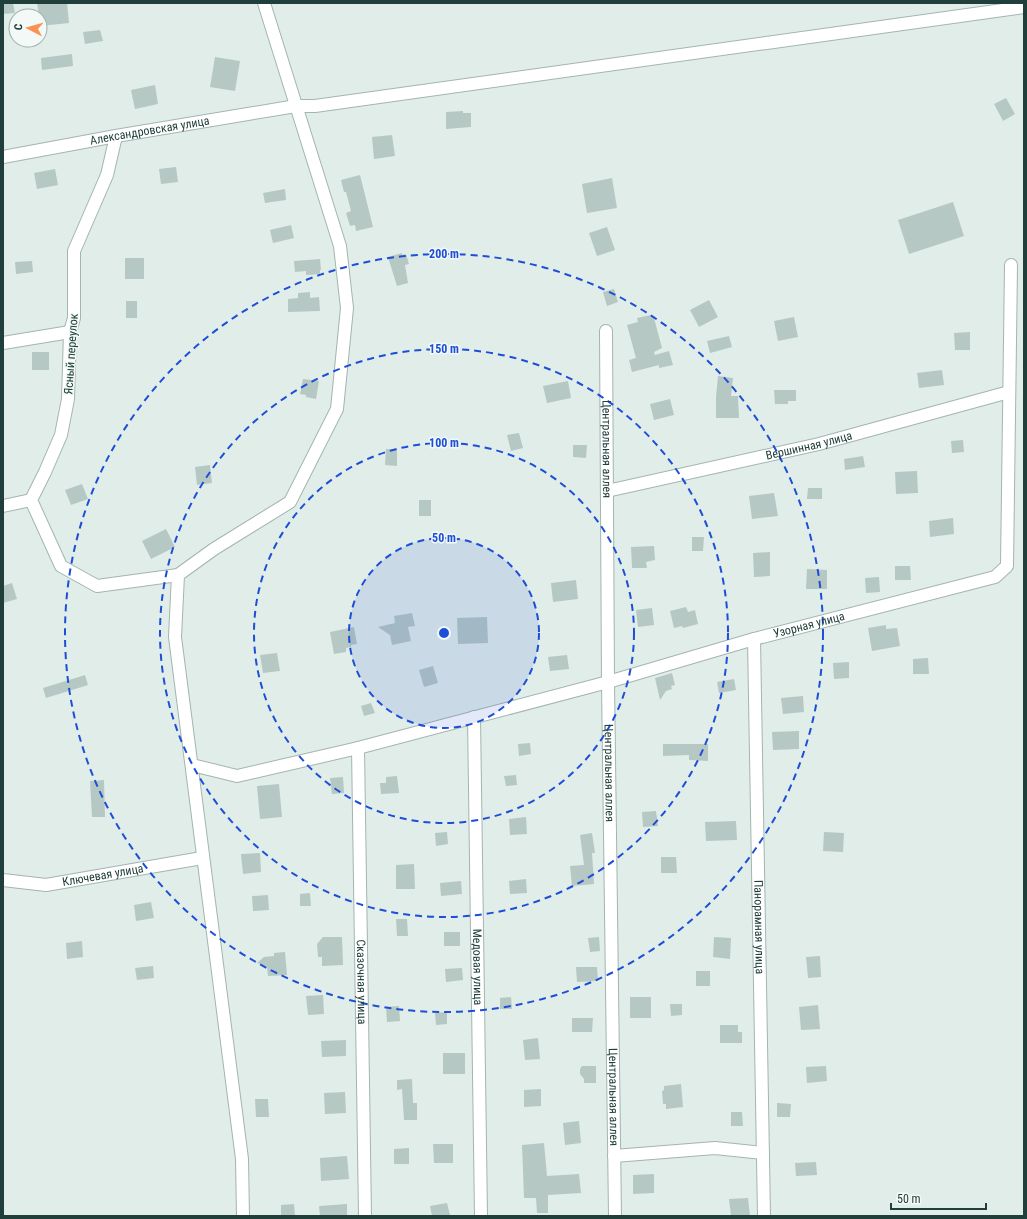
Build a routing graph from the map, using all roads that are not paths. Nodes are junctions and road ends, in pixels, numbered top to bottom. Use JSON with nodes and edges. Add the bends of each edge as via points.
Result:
{"nodes":[{"id":1,"x":264,"y":3,"type":"edge"},
{"id":2,"x":1024,"y":7,"type":"edge"},
{"id":3,"x":296,"y":106,"type":"junction"},
{"id":4,"x":116,"y":136,"type":"junction"},
{"id":5,"x":3,"y":157,"type":"edge"},
{"id":6,"x":1011,"y":265,"type":"dead end"},
{"id":7,"x":606,"y":331,"type":"dead end"},
{"id":8,"x":70,"y":332,"type":"junction"},
{"id":9,"x":3,"y":343,"type":"edge"},
{"id":10,"x":1009,"y":392,"type":"junction"},
{"id":11,"x":607,"y":491,"type":"junction"},
{"id":12,"x":31,"y":500,"type":"junction"},
{"id":13,"x":3,"y":506,"type":"edge"},
{"id":14,"x":178,"y":575,"type":"junction"},
{"id":15,"x":754,"y":639,"type":"junction"},
{"id":16,"x":608,"y":682,"type":"junction"},
{"id":17,"x":474,"y":717,"type":"junction"},
{"id":18,"x":358,"y":748,"type":"junction"},
{"id":19,"x":192,"y":765,"type":"junction"},
{"id":20,"x":202,"y":858,"type":"junction"},
{"id":21,"x":3,"y":880,"type":"edge"},
{"id":22,"x":763,"y":1153,"type":"junction"},
{"id":23,"x":614,"y":1156,"type":"junction"},
{"id":24,"x":243,"y":1216,"type":"edge"},
{"id":25,"x":366,"y":1216,"type":"edge"},
{"id":26,"x":481,"y":1216,"type":"edge"},
{"id":27,"x":615,"y":1216,"type":"edge"},
{"id":28,"x":764,"y":1216,"type":"edge"}],
"edges":[{"from":1,"to":3,"type":"street"},
{"from":2,"to":3,"type":"street","name":"Александровская улица","via":[[315,106]]},
{"from":3,"to":4,"type":"street","name":"Александровская улица"},
{"from":3,"to":14,"type":"street","via":[[340,246],[347,308],[337,409],[290,502],[214,549]]},
{"from":4,"to":5,"type":"street","name":"Александровская улица"},
{"from":4,"to":8,"type":"street","name":"Ясный переулок","via":[[107,175],[74,251],[74,318]]},
{"from":6,"to":10,"type":"street"},
{"from":7,"to":11,"type":"street","name":"Центральная аллея"},
{"from":8,"to":9,"type":"street"},
{"from":8,"to":12,"type":"street","name":"Ясный переулок","via":[[68,399],[61,435]]},
{"from":10,"to":11,"type":"street","name":"Вершинная улица","via":[[819,444]]},
{"from":10,"to":15,"type":"street","name":"Узорная улица","via":[[1007,566],[994,577]]},
{"from":11,"to":16,"type":"street","name":"Центральная аллея"},
{"from":12,"to":13,"type":"street"},
{"from":12,"to":14,"type":"street","via":[[61,566],[97,586]]},
{"from":14,"to":19,"type":"street","via":[[175,637]]},
{"from":15,"to":16,"type":"street","name":"Узорная улица"},
{"from":15,"to":22,"type":"street","name":"Панорамная улица"},
{"from":16,"to":17,"type":"street","name":"Узорная улица"},
{"from":16,"to":23,"type":"street","name":"Центральная аллея"},
{"from":17,"to":18,"type":"street","name":"Узорная улица"},
{"from":17,"to":26,"type":"street","name":"Медовая улица"},
{"from":18,"to":19,"type":"street","name":"Узорная улица","via":[[237,776]]},
{"from":18,"to":25,"type":"street","name":"Сказочная улица"},
{"from":19,"to":20,"type":"street"},
{"from":20,"to":21,"type":"street","name":"Ключевая улица","via":[[46,885]]},
{"from":20,"to":24,"type":"street","via":[[242,1159]]},
{"from":22,"to":23,"type":"street","via":[[715,1148]]},
{"from":22,"to":28,"type":"street","name":"Панорамная улица"},
{"from":23,"to":27,"type":"street","name":"Центральная аллея"}]}
